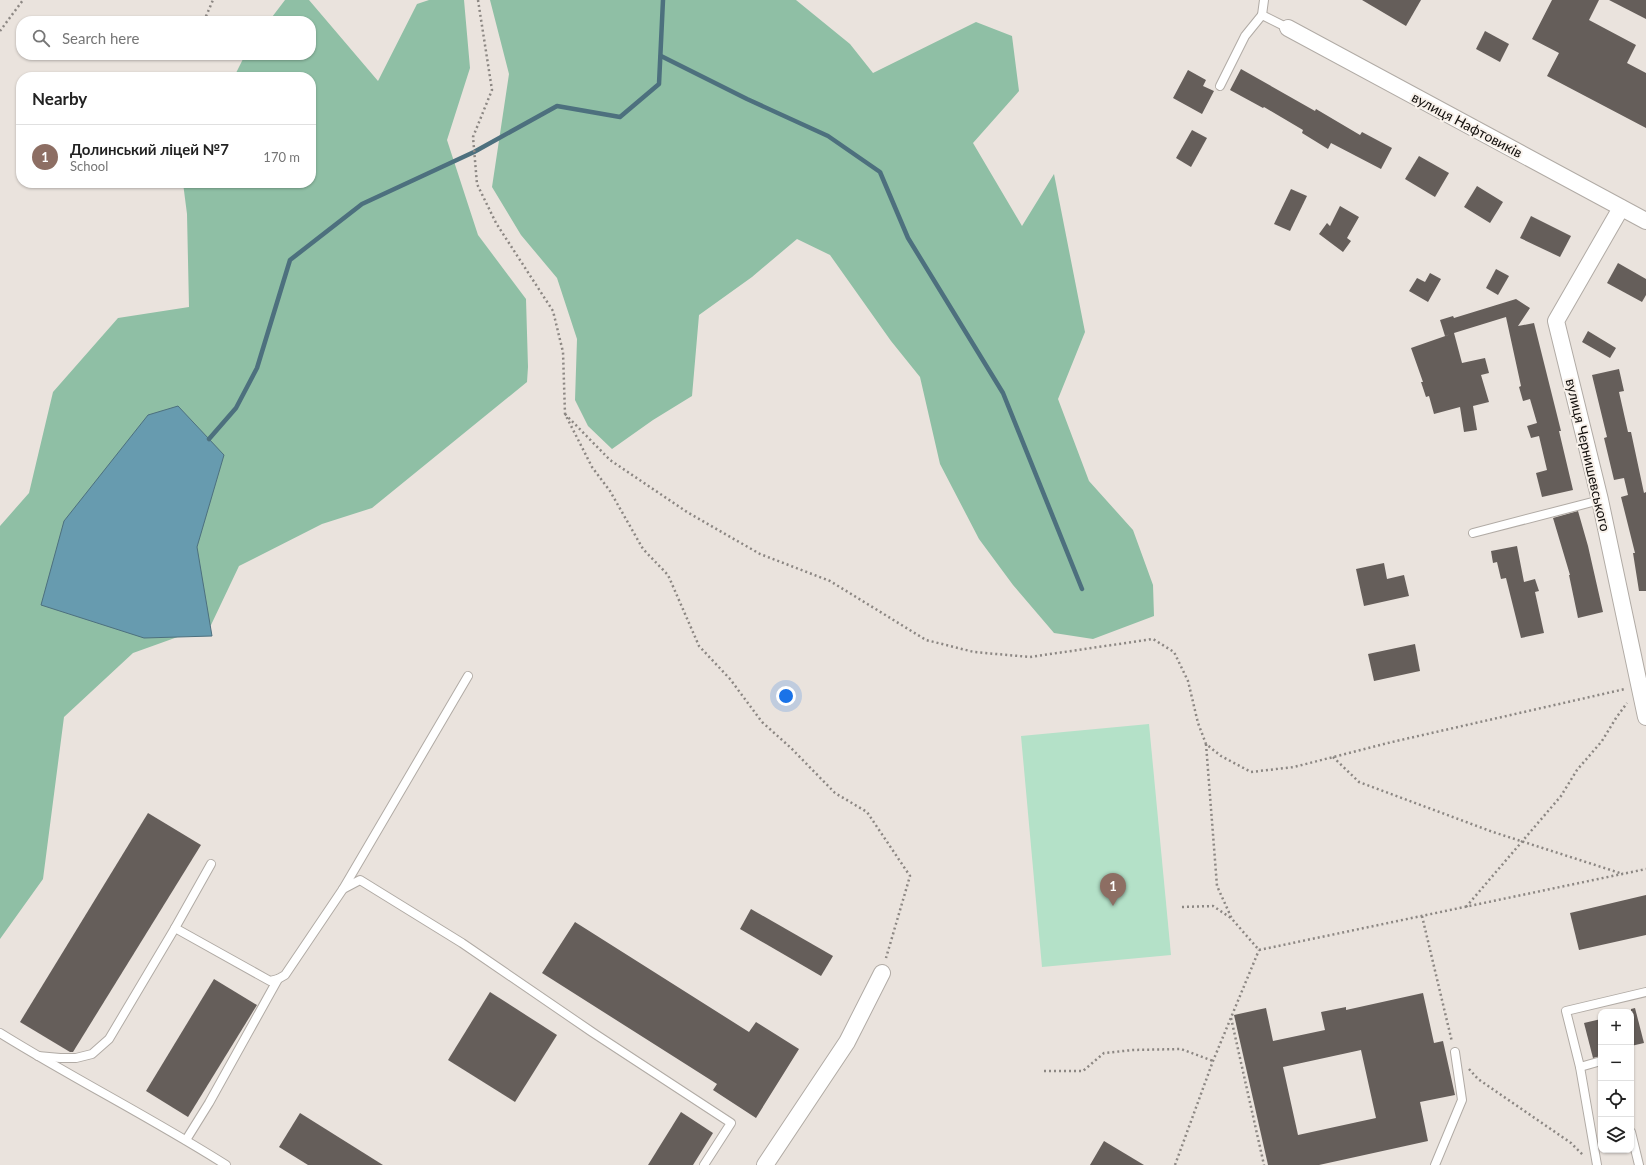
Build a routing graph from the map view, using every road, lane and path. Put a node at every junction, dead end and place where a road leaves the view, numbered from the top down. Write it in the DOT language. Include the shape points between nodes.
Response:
graph roads {
  1 [pos="23,0"];
  2 [pos="213,0"];
  3 [pos="478,0"];
  4 [pos="1264,0"];
  5 [pos="1262,15"];
  6 [pos="206,16"];
  7 [pos="1288,28"];
  8 [pos="0,31"];
  9 [pos="1220,86"];
  10 [pos="1621,208"];
  11 [pos="1646,221"];
  12 [pos="565,414"];
  13 [pos="1600,500"];
  14 [pos="1473,533"];
  15 [pos="468,676"];
  16 [pos="1639,686"];
  17 [pos="1646,717"];
  18 [pos="1206,744"];
  19 [pos="1333,757"];
  20 [pos="1522,841"];
  21 [pos="211,864"];
  22 [pos="1646,869"];
  23 [pos="1623,874"];
  24 [pos="343,889"];
  25 [pos="1182,907"];
  26 [pos="1466,907"];
  27 [pos="1422,916"];
  28 [pos="1232,919"];
  29 [pos="175,928"];
  30 [pos="1259,950"];
  31 [pos="882,973"];
  32 [pos="278,979"];
  33 [pos="1646,992"];
  34 [pos="1231,1018"];
  35 [pos="0,1033"];
  36 [pos="1455,1052"];
  37 [pos="38,1056"];
  38 [pos="1213,1061"];
  39 [pos="1598,1062"];
  40 [pos="1580,1067"];
  41 [pos="1044,1071"];
  42 [pos="186,1140"];
  43 [pos="1634,1144"];
  44 [pos="1587,1160"];
  45 [pos="226,1165"];
  46 [pos="704,1165"];
  47 [pos="765,1165"];
  48 [pos="1175,1165"];
  49 [pos="1264,1165"];
  50 [pos="1435,1165"];
  51 [pos="1597,1165"];
  52 [pos="1639,1165"];
  1 -- 8 [label="path"];
  2 -- 6 [label="path"];
  3 -- 12 [label="path" via="492,90 473,138 477,184 496,223 553,311 563,352"];
  4 -- 5 [label="lane"];
  5 -- 7 [label="lane"];
  5 -- 9 [label="lane" via="1245,36"];
  7 -- 10 [label="street, вулиця Нафтовиків"];
  10 -- 11 [label="street, вулиця Нафтовиків"];
  10 -- 13 [label="street, вулиця Чернишевського" via="1556,321"];
  12 -- 18 [label="path" via="610,460 687,512 760,554 830,581 926,640 974,652 1030,657 1152,640 1174,652 1188,680 1198,723"];
  12 -- 31 [label="path" via="592,467 610,491 643,549 668,575 699,646 730,679 762,722 835,793 868,812 910,876"];
  13 -- 14 [label="lane"];
  13 -- 16 [label="street, вулиця Чернишевського"];
  15 -- 24 [label="lane"];
  16 -- 17 [label="street, вулиця Чернишевського"];
  16 -- 19 [label="path"];
  16 -- 20 [label="path" via="1602,741 1577,770 1562,796"];
  18 -- 19 [label="path" via="1221,756 1251,772 1294,767"];
  18 -- 28 [label="path" via="1217,886"];
  19 -- 20 [label="path" via="1359,782"];
  20 -- 23 [label="path"];
  20 -- 26 [label="path"];
  21 -- 29 [label="lane"];
  22 -- 23 [label="path"];
  23 -- 26 [label="path"];
  24 -- 32 [label="lane" via="285,975"];
  24 -- 46 [label="lane" via="360,880 462,943 731,1123"];
  25 -- 28 [label="path" via="1213,906"];
  26 -- 27 [label="path"];
  27 -- 30 [label="path"];
  27 -- 36 [label="path"];
  28 -- 30 [label="path"];
  29 -- 32 [label="lane" via="270,981"];
  29 -- 37 [label="lane" via="109,1039 92,1054 76,1058"];
  30 -- 34 [label="path"];
  31 -- 47 [label="street" via="847,1042"];
  32 -- 42 [label="lane"];
  33 -- 40 [label="lane" via="1566,1011"];
  34 -- 38 [label="path"];
  34 -- 49 [label="path"];
  35 -- 37 [label="lane"];
  36 -- 44 [label="path" via="1478,1079 1571,1143"];
  36 -- 50 [label="lane" via="1462,1100"];
  37 -- 42 [label="lane"];
  38 -- 41 [label="path" via="1181,1049 1133,1050 1104,1053 1083,1071"];
  38 -- 48 [label="path"];
  39 -- 40 [label="lane"];
  40 -- 51 [label="lane"];
  42 -- 45 [label="lane"];
  43 -- 52 [label="lane"];
}
